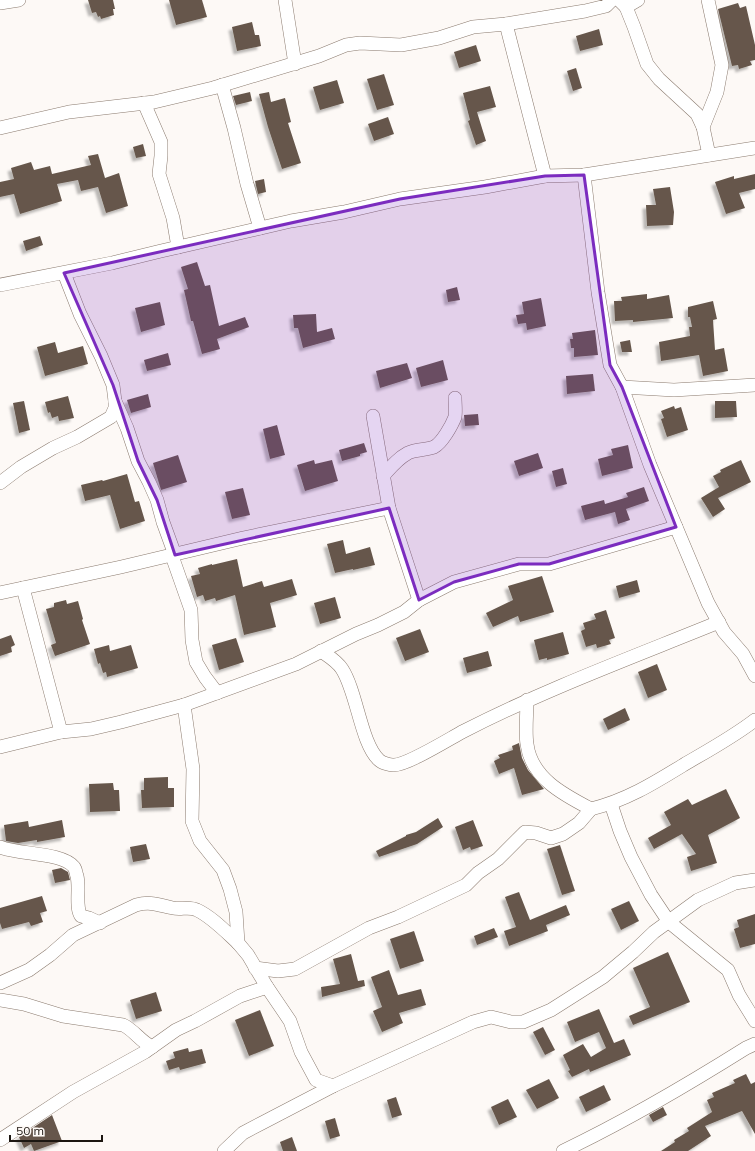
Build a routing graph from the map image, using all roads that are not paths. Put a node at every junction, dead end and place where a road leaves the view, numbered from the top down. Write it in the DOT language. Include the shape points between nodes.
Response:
graph roads {
  1 [pos="19,0"];
  2 [pos="285,0"];
  3 [pos="612,0"];
  4 [pos="638,0"];
  5 [pos="708,0"];
  6 [pos="0,4"];
  7 [pos="622,4"];
  8 [pos="506,24"];
  9 [pos="295,64"];
  10 [pos="222,85"];
  11 [pos="144,103"];
  12 [pos="704,127"];
  13 [pos="0,128"];
  14 [pos="755,148"];
  15 [pos="709,155"];
  16 [pos="584,175"];
  17 [pos="545,176"];
  18 [pos="260,228"];
  19 [pos="178,247"];
  20 [pos="64,273"];
  21 [pos="0,285"];
  22 [pos="755,385"];
  23 [pos="622,387"];
  24 [pos="455,398"];
  25 [pos="116,400"];
  26 [pos="373,416"];
  27 [pos="383,476"];
  28 [pos="0,484"];
  29 [pos="388,508"];
  30 [pos="676,527"];
  31 [pos="174,555"];
  32 [pos="23,588"];
  33 [pos="0,592"];
  34 [pos="419,600"];
  35 [pos="719,622"];
  36 [pos="321,651"];
  37 [pos="755,676"];
  38 [pos="217,693"];
  39 [pos="527,700"];
  40 [pos="184,705"];
  41 [pos="755,720"];
  42 [pos="61,732"];
  43 [pos="0,747"];
  44 [pos="611,804"];
  45 [pos="592,809"];
  46 [pos="0,847"];
  47 [pos="755,880"];
  48 [pos="669,922"];
  49 [pos="100,923"];
  50 [pos="238,943"];
  51 [pos="256,968"];
  52 [pos="0,983"];
  53 [pos="267,988"];
  54 [pos="0,1000"];
  55 [pos="755,1020"];
  56 [pos="755,1044"];
  57 [pos="152,1047"];
  58 [pos="333,1086"];
  59 [pos="0,1140"];
  60 [pos="224,1151"];
  61 [pos="563,1151"];
  1 -- 6 [label="street"];
  2 -- 9 [label="street"];
  3 -- 8 [label="street" via="606,6 585,11"];
  4 -- 7 [label="street"];
  5 -- 12 [label="street" via="722,65 717,92"];
  7 -- 12 [label="street" via="634,27 647,64 659,79 697,114"];
  8 -- 9 [label="street" via="474,27 439,38 401,45 346,45"];
  8 -- 17 [label="street"];
  9 -- 10 [label="street"];
  10 -- 11 [label="street"];
  10 -- 18 [label="street"];
  11 -- 13 [label="street" via="69,112"];
  11 -- 19 [label="street" via="161,142 159,174 173,218"];
  12 -- 15 [label="street"];
  14 -- 15 [label="street"];
  15 -- 16 [label="street"];
  16 -- 17 [label="street"];
  16 -- 23 [label="street" via="610,365"];
  17 -- 18 [label="street" via="400,199"];
  18 -- 19 [label="street"];
  19 -- 20 [label="street"];
  20 -- 21 [label="street"];
  20 -- 25 [label="street" via="80,314 101,356"];
  22 -- 23 [label="street" via="674,390"];
  23 -- 30 [label="street"];
  24 -- 27 [label="street" via="455,416 438,445 408,453 396,460"];
  25 -- 28 [label="street" via="111,417 21,467"];
  25 -- 31 [label="street" via="138,461 157,500"];
  26 -- 27 [label="street"];
  27 -- 29 [label="street"];
  29 -- 31 [label="street"];
  29 -- 34 [label="street"];
  30 -- 34 [label="street" via="549,564 519,564 454,582"];
  30 -- 35 [label="street" via="708,603"];
  31 -- 32 [label="street"];
  31 -- 38 [label="street" via="191,610 196,662"];
  32 -- 33 [label="street"];
  32 -- 42 [label="street"];
  34 -- 36 [label="street" via="404,612"];
  35 -- 37 [label="street" via="743,654"];
  35 -- 39 [label="street"];
  36 -- 38 [label="street" via="296,664"];
  36 -- 39 [label="street" via="342,669 371,749 380,761 393,766 405,763"];
  38 -- 40 [label="street"];
  39 -- 45 [label="street" via="527,743 531,761 541,776 566,796"];
  40 -- 42 [label="street" via="91,729"];
  40 -- 50 [label="street" via="193,769 192,820 200,841 223,870 236,912"];
  41 -- 44 [label="street" via="654,784"];
  42 -- 43 [label="street"];
  44 -- 45 [label="street"];
  44 -- 48 [label="street" via="631,858"];
  45 -- 51 [label="street" via="579,823 563,834 551,838 525,832 498,859 466,885 369,928 295,969 278,971"];
  46 -- 49 [label="street" via="65,860 75,868 78,882 78,911 81,916"];
  47 -- 48 [label="street" via="735,883 698,900"];
  48 -- 55 [label="street" via="728,970 739,995"];
  48 -- 58 [label="street" via="603,977 551,1010 523,1022 492,1017 473,1022"];
  49 -- 50 [label="street" via="147,902 176,909 189,908 197,910 221,926"];
  49 -- 52 [label="street" via="72,935 28,970"];
  50 -- 51 [label="street"];
  51 -- 53 [label="street"];
  53 -- 57 [label="street" via="240,996 176,1030"];
  53 -- 58 [label="street" via="290,1021 301,1052 316,1080"];
  54 -- 57 [label="street" via="24,1004 63,1016 123,1025"];
  56 -- 61 [label="street" via="600,1134"];
  57 -- 59 [label="street" via="73,1092"];
  58 -- 60 [label="street" via="243,1133"];
}
